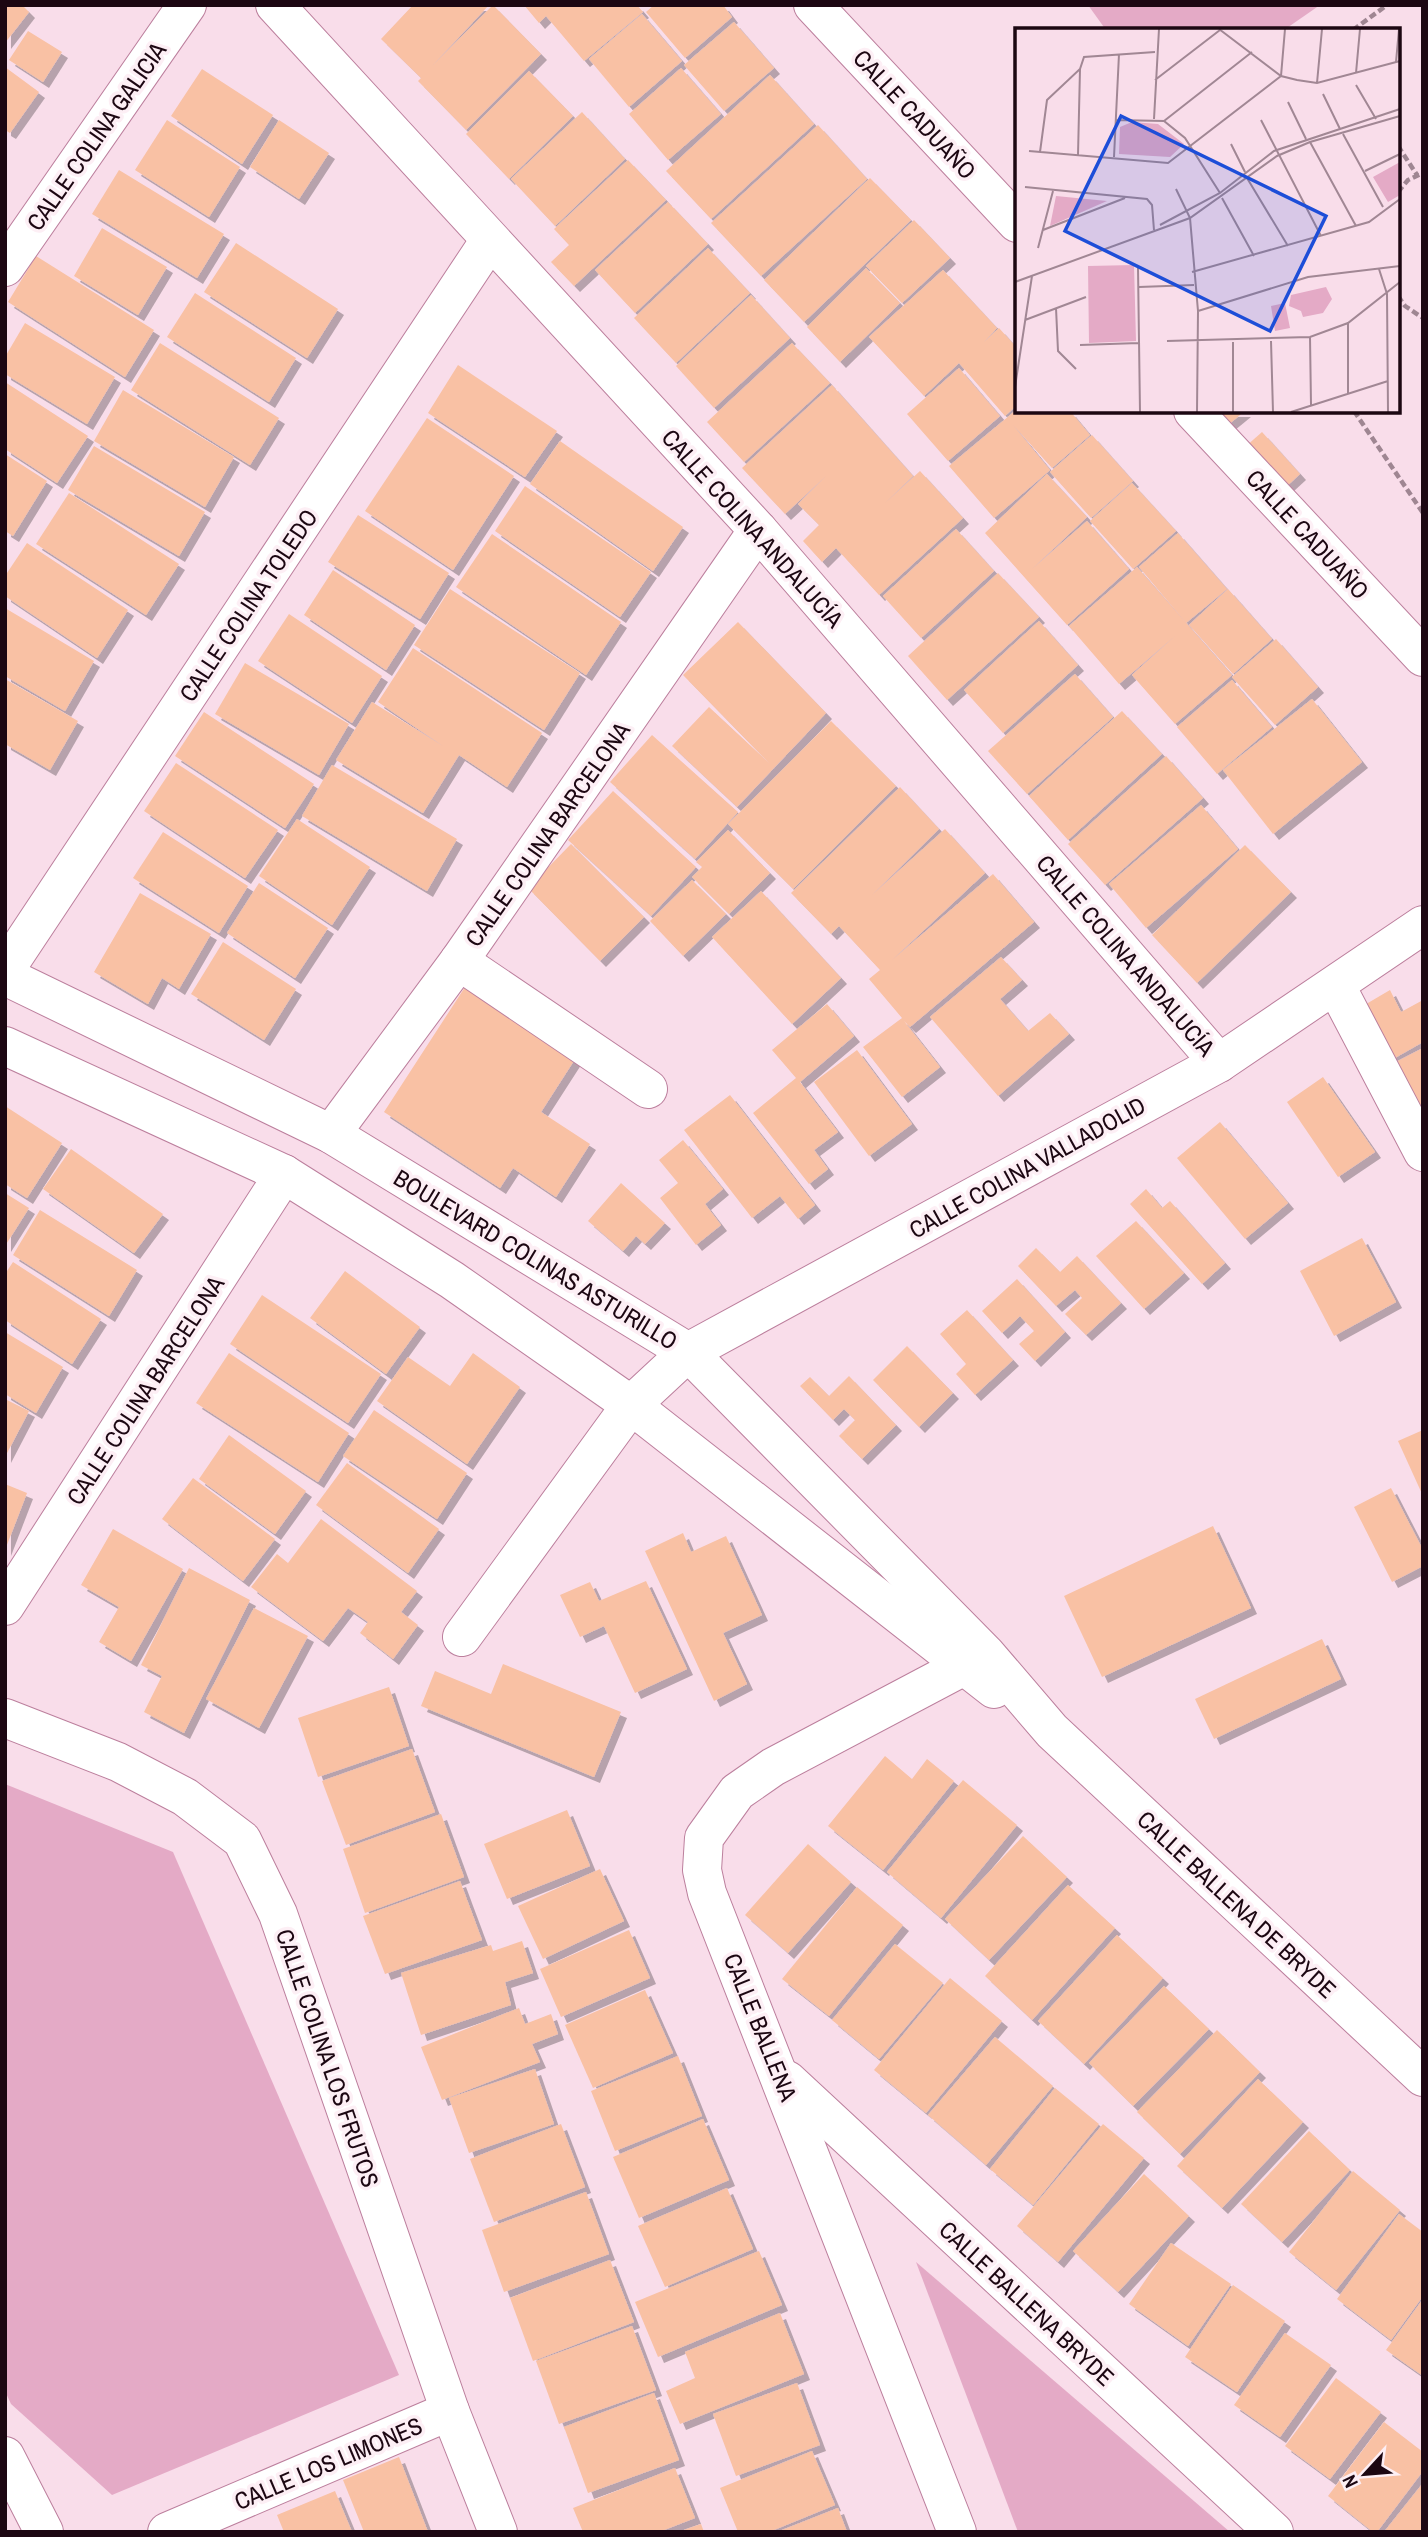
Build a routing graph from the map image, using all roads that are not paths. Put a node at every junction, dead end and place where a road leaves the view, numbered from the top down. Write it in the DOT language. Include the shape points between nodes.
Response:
graph roads {
  1 [pos="187,5"];
  2 [pos="275,5"];
  3 [pos="813,5"];
  4 [pos="1015,221"];
  5 [pos="490,240"];
  6 [pos="5,267"];
  7 [pos="1195,413"];
  8 [pos="758,530"];
  9 [pos="1423,657"];
  10 [pos="1423,925"];
  11 [pos="459,961"];
  12 [pos="5,970"];
  13 [pos="5,976"];
  14 [pos="1336,986"];
  15 [pos="5,1046"];
  16 [pos="1219,1063"];
  17 [pos="648,1089"];
  18 [pos="331,1134"];
  19 [pos="1423,1152"];
  20 [pos="284,1174"];
  21 [pos="688,1352"];
  22 [pos="631,1405"];
  23 [pos="5,1606"];
  24 [pos="462,1637"];
  25 [pos="974,1660"];
  26 [pos="5,1718"];
  27 [pos="780,2073"];
  28 [pos="1423,2077"];
  29 [pos="450,2411"];
  30 [pos="5,2456"];
  31 [pos="44,2532"];
  32 [pos="167,2532"];
  33 [pos="498,2532"];
  34 [pos="957,2532"];
  35 [pos="1273,2532"];
  1 -- 6 [label="street, CALLE COLINA GALICIA"];
  2 -- 5 [label="street, CALLE COLINA ANDALUCÍA"];
  3 -- 4 [label="street, CALLE CADUAÑO"];
  5 -- 8 [label="street, CALLE COLINA ANDALUCÍA"];
  5 -- 12 [label="street, CALLE COLINA TOLEDO"];
  7 -- 9 [label="street, CALLE CADUAÑO"];
  8 -- 11 [label="street, CALLE COLINA BARCELONA"];
  8 -- 16 [label="street, CALLE COLINA ANDALUCÍA"];
  10 -- 14 [label="street, CALLE COLINA VALLADOLID"];
  11 -- 17 [label="street"];
  11 -- 18 [label="street, CALLE COLINA BARCELONA"];
  13 -- 18 [label="street, BOULEVARD COLINAS ASTURILLO"];
  14 -- 16 [label="street, CALLE COLINA VALLADOLID"];
  14 -- 19 [label="street"];
  15 -- 20 [label="street"];
  16 -- 21 [label="street, CALLE COLINA VALLADOLID"];
  18 -- 21 [label="street, BOULEVARD COLINAS ASTURILLO"];
  20 -- 22 [label="street" via="452,1280"];
  20 -- 23 [label="street, CALLE COLINA BARCELONA"];
  21 -- 22 [label="street, CALLE COLINA VALLADOLID"];
  21 -- 25 [label="street, BOULEVARD COLINAS ASTURILLO"];
  22 -- 24 [label="street, CALLE COLINA VALLADOLID"];
  22 -- 25 [label="street"];
  25 -- 27 [label="street, CALLE BALLENA" via="773,1768 737,1792 704,1838 702,1870 707,1893"];
  25 -- 28 [label="street, CALLE BALLENA DE BRYDE"];
  26 -- 29 [label="street, CALLE COLINA LOS FRUTOS" via="118,1762 186,1797 242,1840 278,1914"];
  27 -- 34 [label="street, CALLE BALLENA"];
  27 -- 35 [label="street, CALLE BALLENA BRYDE"];
  29 -- 32 [label="street, CALLE LOS LIMONES"];
  29 -- 33 [label="street, CALLE COLINA LOS FRUTOS"];
  30 -- 31 [label="street"];
}
